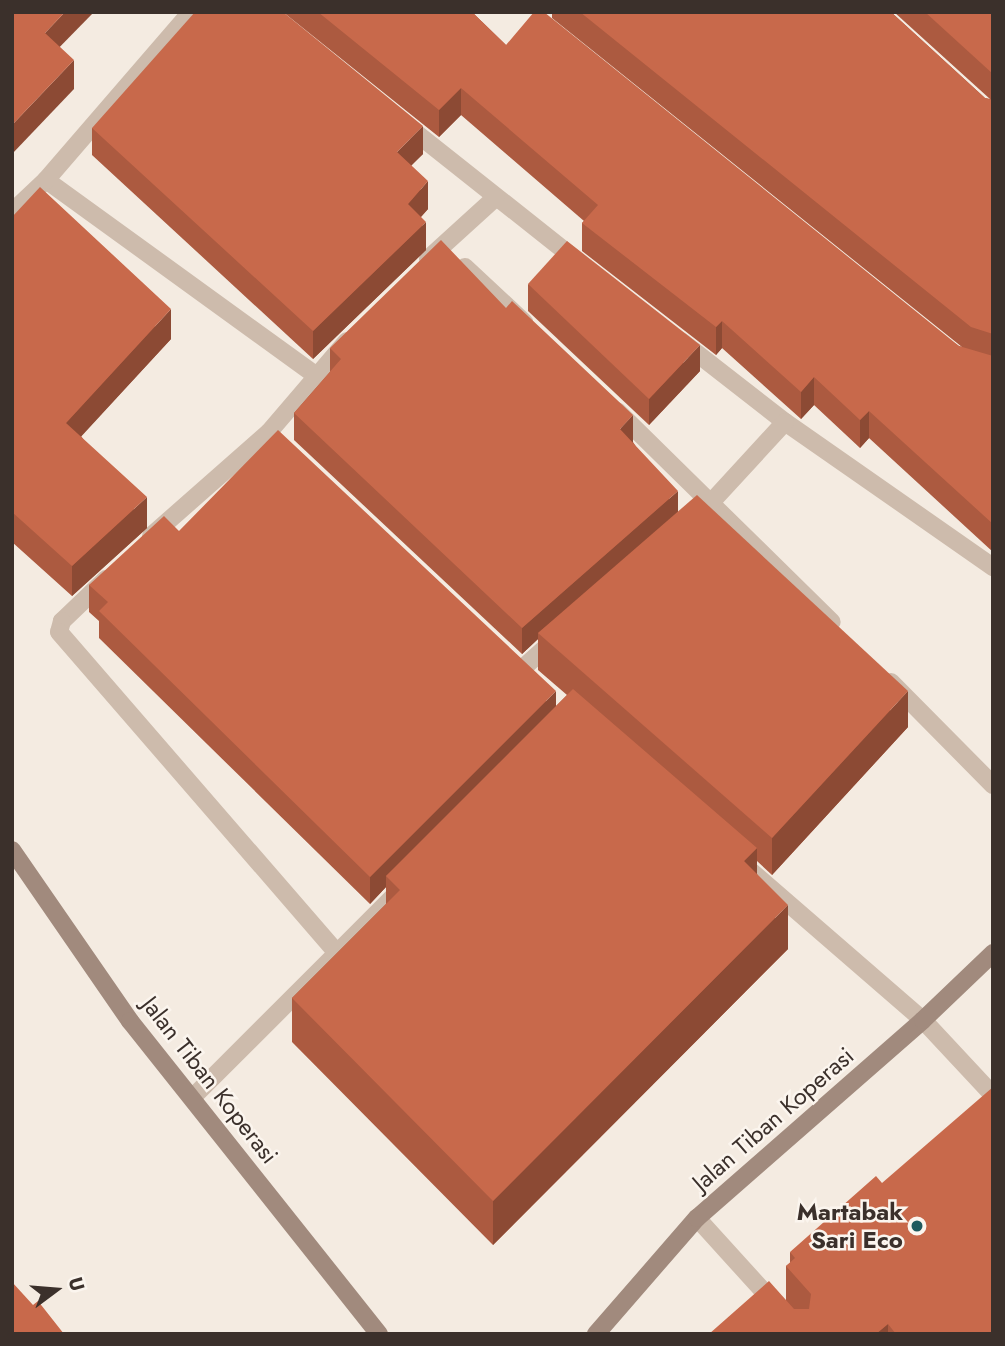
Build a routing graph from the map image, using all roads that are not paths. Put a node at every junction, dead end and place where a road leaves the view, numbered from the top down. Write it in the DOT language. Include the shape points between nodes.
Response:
graph roads {
  1 [pos="191,12"];
  2 [pos="387,109"];
  3 [pos="46,180"];
  4 [pos="495,198"];
  5 [pos="12,212"];
  6 [pos="442,245"];
  7 [pos="592,272"];
  8 [pos="413,275"];
  9 [pos="363,324"];
  10 [pos="667,330"];
  11 [pos="542,340"];
  12 [pos="314,374"];
  13 [pos="603,397"];
  14 [pos="785,422"];
  15 [pos="713,502"];
  16 [pos="693,519"];
  17 [pos="136,550"];
  18 [pos="993,567"];
  19 [pos="117,568"];
  20 [pos="573,624"];
  21 [pos="848,638"];
  22 [pos="523,668"];
  23 [pos="877,668"];
  24 [pos="993,785"];
  25 [pos="12,850"];
  26 [pos="737,859"];
  27 [pos="415,874"];
  28 [pos="337,953"];
  29 [pos="993,953"];
  30 [pos="923,1020"];
  31 [pos="993,1095"];
  32 [pos="193,1097"];
  33 [pos="697,1218"];
  34 [pos="379,1334"];
  35 [pos="596,1334"];
  36 [pos="802,1334"];
  1 -- 3 [label="street"];
  2 -- 4 [label="street"];
  3 -- 5 [label="street"];
  3 -- 12 [label="street"];
  4 -- 6 [label="street"];
  4 -- 7 [label="street"];
  6 -- 8 [label="street"];
  6 -- 11 [label="street"];
  9 -- 12 [label="street"];
  10 -- 14 [label="street"];
  12 -- 17 [label="street" via="274,436"];
  13 -- 15 [label="street"];
  14 -- 15 [label="street"];
  14 -- 18 [label="street"];
  15 -- 16 [label="street"];
  15 -- 21 [label="street"];
  19 -- 28 [label="street" via="62,621 60,632"];
  20 -- 22 [label="street"];
  23 -- 24 [label="street"];
  25 -- 32 [label="street, Jalan Tiban Koperasi" via="130,1021"];
  26 -- 30 [label="street"];
  27 -- 28 [label="street"];
  28 -- 32 [label="street"];
  29 -- 30 [label="street, Jalan Tiban Koperasi"];
  30 -- 31 [label="street"];
  30 -- 33 [label="street, Jalan Tiban Koperasi"];
  32 -- 34 [label="street, Jalan Tiban Koperasi"];
  33 -- 35 [label="street, Jalan Tiban Koperasi"];
  33 -- 36 [label="street"];
}
